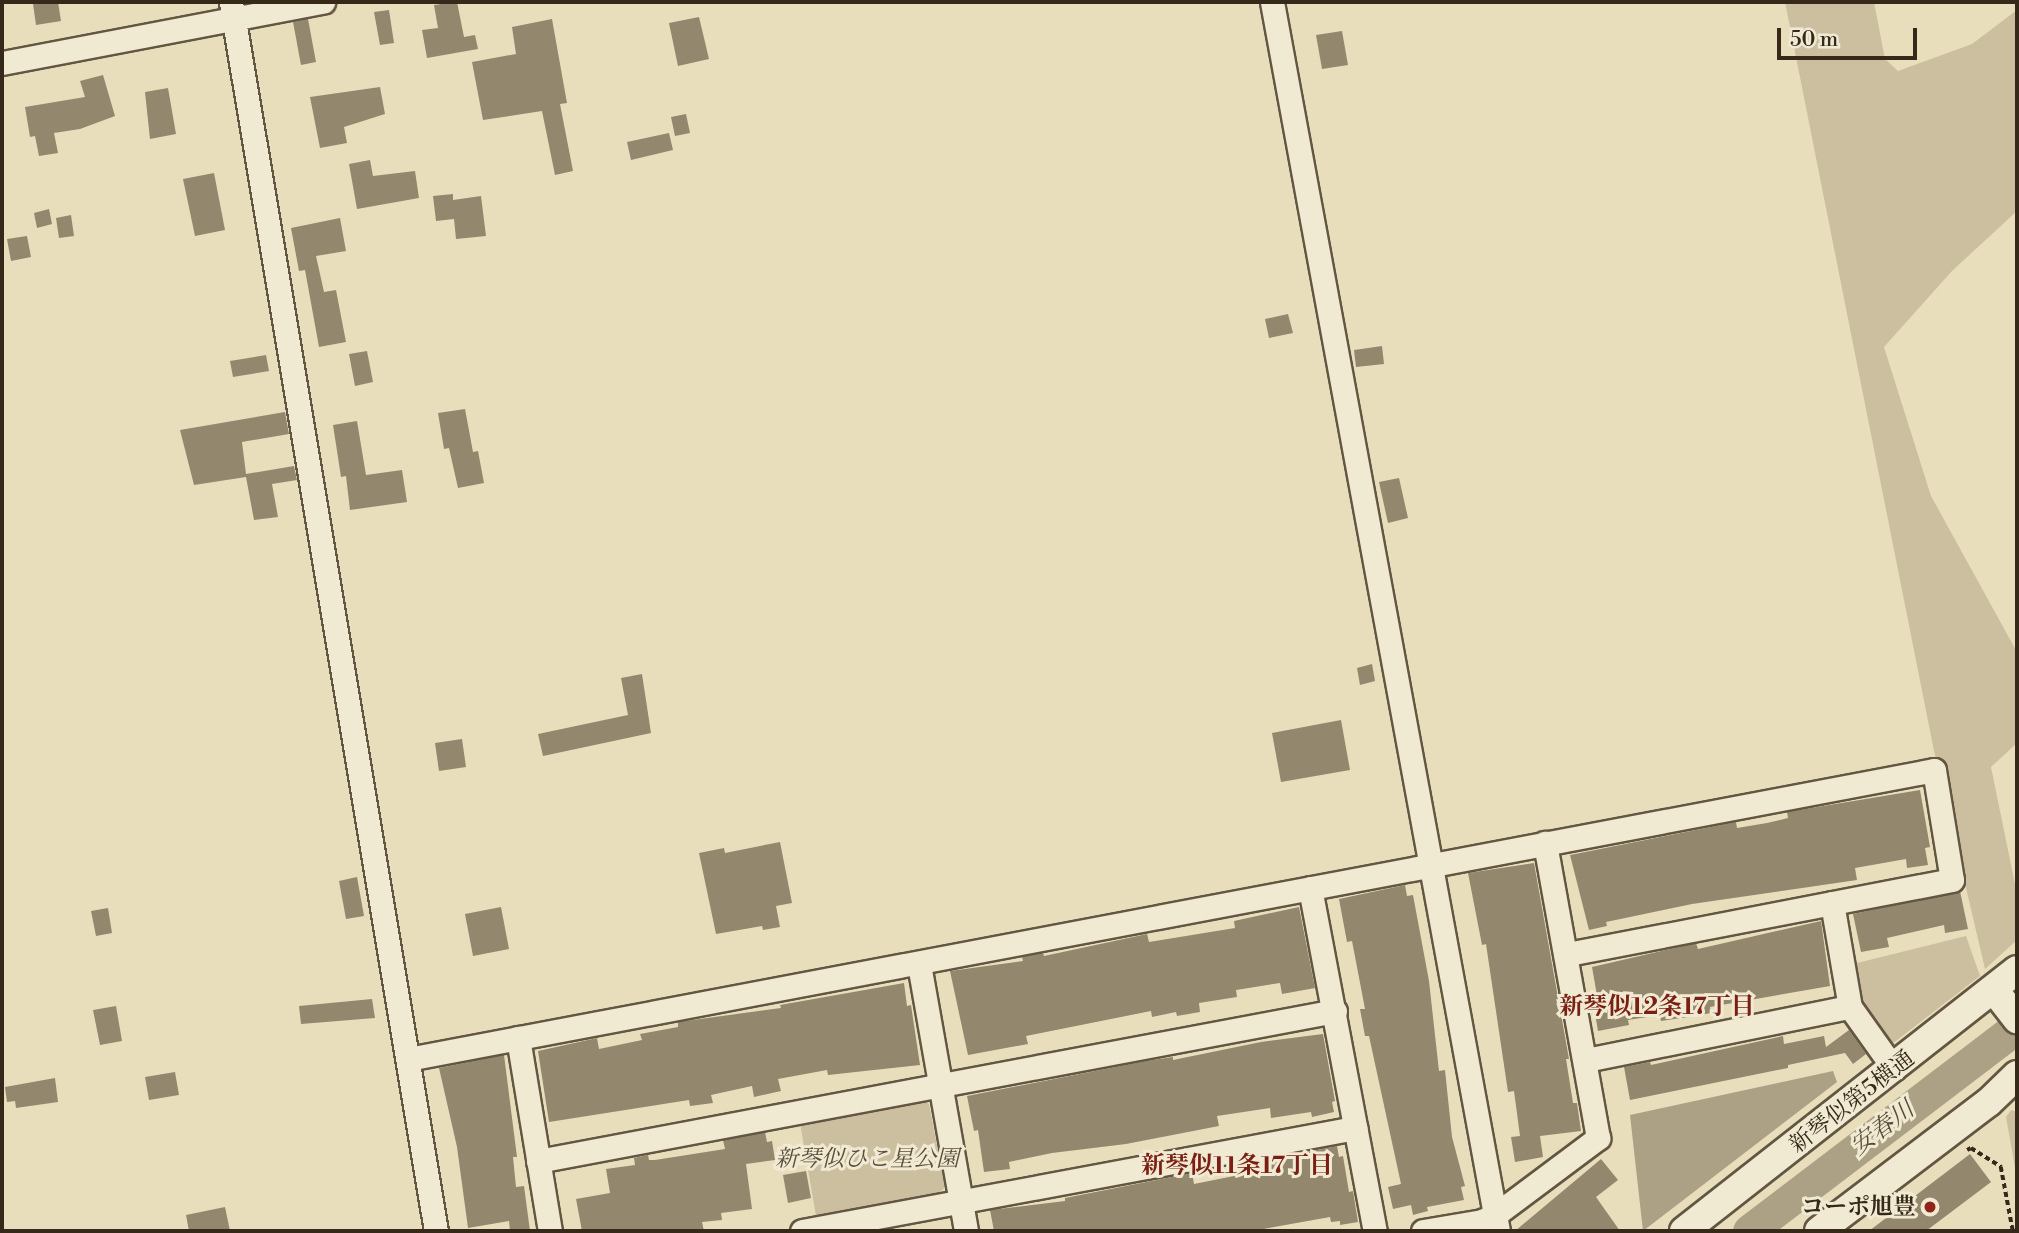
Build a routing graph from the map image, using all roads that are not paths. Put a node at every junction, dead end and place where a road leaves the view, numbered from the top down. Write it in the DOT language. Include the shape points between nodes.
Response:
graph roads {
  1 [pos="323,2"];
  2 [pos="1272,2"];
  3 [pos="233,10"];
  4 [pos="2,63"];
  5 [pos="1545,842"];
  6 [pos="1430,863"];
  7 [pos="1310,888"];
  8 [pos="1832,903"];
  9 [pos="1567,954"];
  10 [pos="919,964"];
  11 [pos="2017,970"];
  12 [pos="2006,1005"];
  13 [pos="1850,1007"];
  14 [pos="1335,1011"];
  15 [pos="517,1038"];
  16 [pos="408,1059"];
  17 [pos="1586,1060"];
  18 [pos="1894,1069"];
  19 [pos="2017,1075"];
  20 [pos="941,1084"];
  21 [pos="1355,1128"];
  22 [pos="538,1161"];
  23 [pos="961,1201"];
  24 [pos="1497,1223"];
  25 [pos="436,1231"];
  26 [pos="550,1231"];
  27 [pos="802,1231"];
  28 [pos="966,1231"];
  29 [pos="1375,1231"];
  30 [pos="1423,1231"];
  31 [pos="1684,1231"];
  32 [pos="1819,1231"];
  1 -- 3 [label="street"];
  2 -- 6 [label="street"];
  3 -- 4 [label="street"];
  3 -- 16 [label="street"];
  5 -- 6 [label="street"];
  5 -- 8 [label="street" via="1934,770 1952,880"];
  5 -- 9 [label="street"];
  6 -- 7 [label="street"];
  6 -- 24 [label="street"];
  7 -- 10 [label="street"];
  7 -- 14 [label="street"];
  8 -- 9 [label="street"];
  8 -- 13 [label="street"];
  9 -- 17 [label="street"];
  10 -- 15 [label="street"];
  10 -- 20 [label="street"];
  11 -- 12 [label="street, 新琴似第5横通"];
  12 -- 18 [label="street, 新琴似第5横通"];
  13 -- 17 [label="street"];
  13 -- 18 [label="street"];
  14 -- 20 [label="street"];
  14 -- 21 [label="street"];
  15 -- 16 [label="street"];
  15 -- 22 [label="street"];
  16 -- 25 [label="street"];
  17 -- 24 [label="street" via="1598,1138"];
  18 -- 31 [label="street, 新琴似第5横通"];
  19 -- 32 [label="street" via="1989,1102"];
  20 -- 22 [label="street"];
  20 -- 23 [label="street"];
  21 -- 23 [label="street"];
  21 -- 29 [label="street"];
  22 -- 26 [label="street"];
  23 -- 27 [label="street"];
  23 -- 28 [label="street"];
  24 -- 30 [label="street" via="1482,1221"];
}
